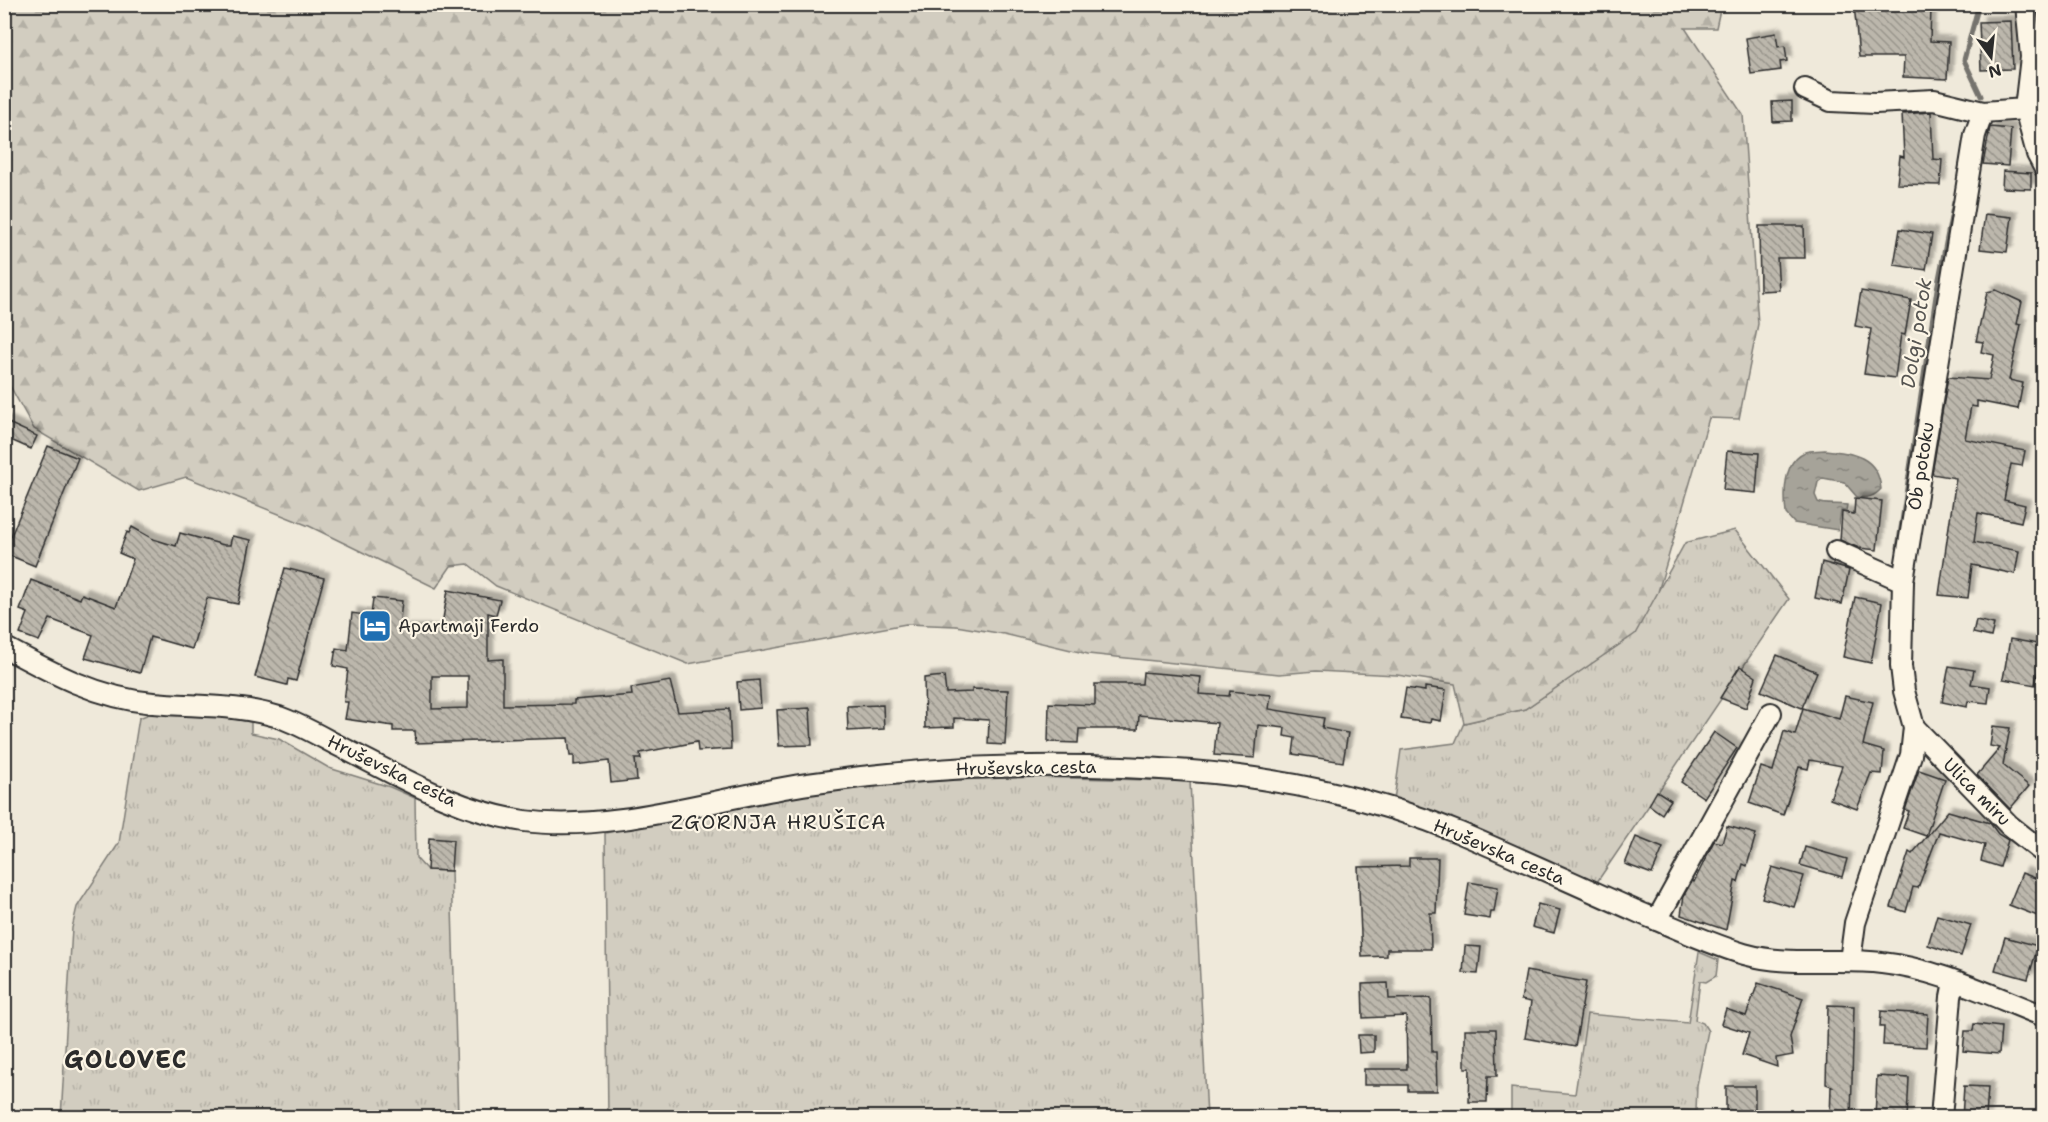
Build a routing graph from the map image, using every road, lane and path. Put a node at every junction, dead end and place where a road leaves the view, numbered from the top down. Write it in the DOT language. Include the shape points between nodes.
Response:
graph roads {
  1 [pos="2026,4"];
  2 [pos="1805,90"];
  3 [pos="2025,110"];
  4 [pos="1983,112"];
  5 [pos="2043,167"];
  6 [pos="1836,551"];
  7 [pos="1903,581"];
  8 [pos="4,647"];
  9 [pos="1771,713"];
  10 [pos="1914,727"];
  11 [pos="2043,853"];
  12 [pos="1657,920"];
  13 [pos="1850,961"];
  14 [pos="1954,981"];
  15 [pos="2043,1016"];
  16 [pos="1941,1118"];
  1 -- 3 [label="street" via="2031,57"];
  2 -- 4 [label="street" via="1831,101 1934,100"];
  3 -- 4 [label="street"];
  3 -- 5 [label="street"];
  4 -- 7 [label="street, Ob potoku" via="1975,135"];
  6 -- 7 [label="street"];
  7 -- 10 [label="street, Ob potoku" via="1901,666"];
  8 -- 12 [label="street, Hruševska cesta" via="65,679 109,695 156,704 221,705 282,718 426,790 484,812 524,820 598,822 810,783 946,769 1092,766 1189,771 1338,795 1409,814"];
  9 -- 12 [label="street"];
  10 -- 11 [label="street, Ulica miru" via="2010,826"];
  10 -- 13 [label="street, Ob potoku" via="1911,755 1855,923"];
  12 -- 13 [label="street, Hruševska cesta" via="1757,957 1802,963"];
  13 -- 14 [label="street, Hruševska cesta" via="1902,966"];
  14 -- 15 [label="street, Hruševska cesta"];
  14 -- 16 [label="street"];
}
